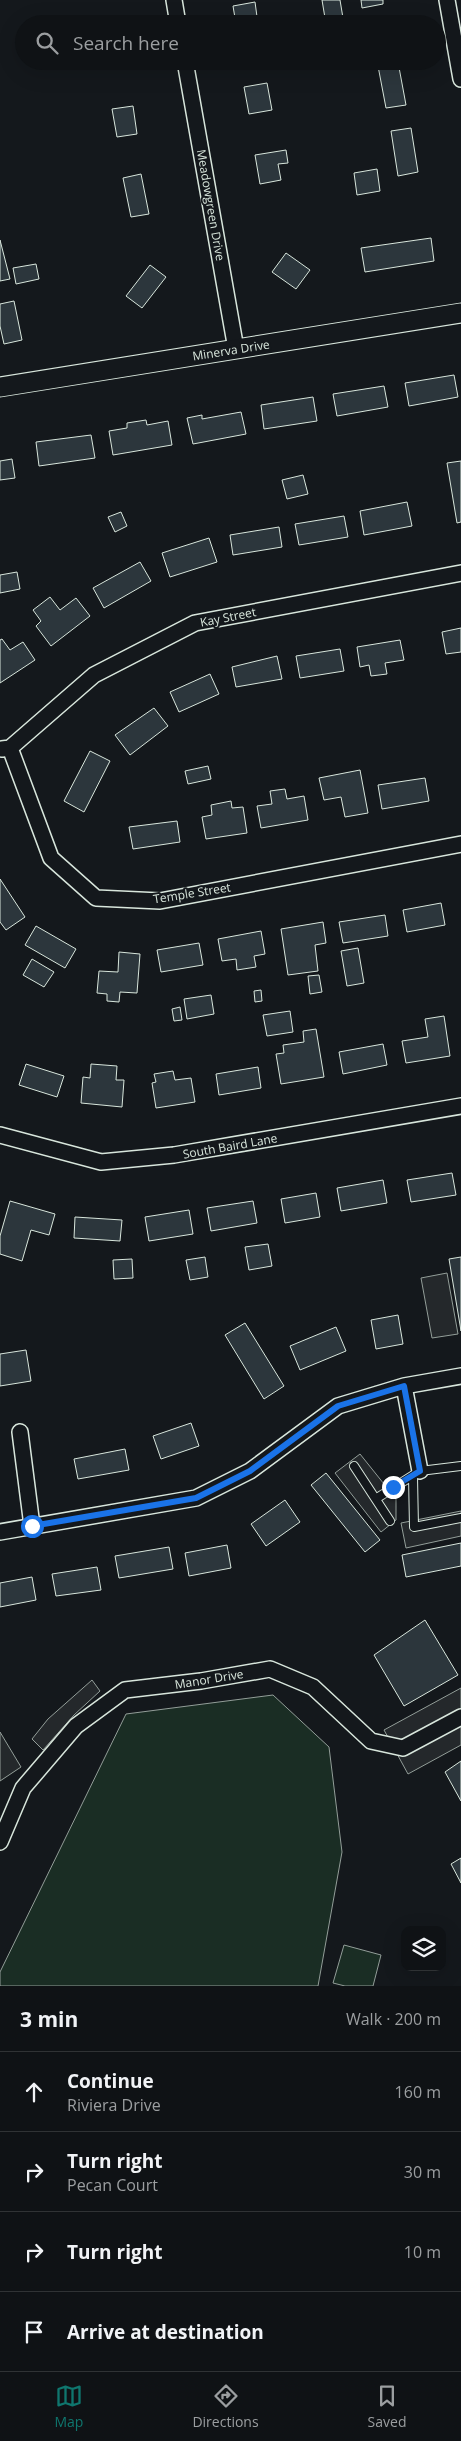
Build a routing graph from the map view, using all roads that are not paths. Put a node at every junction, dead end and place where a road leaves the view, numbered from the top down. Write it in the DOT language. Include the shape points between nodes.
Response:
graph roads {
  1 [pos="174,0"];
  2 [pos="447,0"];
  3 [pos="176,15"];
  4 [pos="187,70"];
  5 [pos="461,79"];
  6 [pos="461,313"];
  7 [pos="236,350"];
  8 [pos="0,387"];
  9 [pos="461,573"];
  10 [pos="5,748"];
  11 [pos="461,844"];
  12 [pos="461,1106"];
  13 [pos="0,1135"];
  14 [pos="461,1376"];
  15 [pos="404,1386"];
  16 [pos="20,1432"];
  17 [pos="354,1466"];
  18 [pos="461,1466"];
  19 [pos="416,1474"];
  20 [pos="377,1498"];
  21 [pos="461,1518"];
  22 [pos="390,1521"];
  23 [pos="32,1526"];
  24 [pos="0,1532"];
  25 [pos="461,1717"];
  26 [pos="0,1842"];
  1 -- 3 [label="street"];
  2 -- 5 [label="street"];
  4 -- 7 [label="street, Meadowgreen Drive"];
  6 -- 7 [label="street, Minerva Drive"];
  7 -- 8 [label="street, Minerva Drive"];
  9 -- 10 [label="street, Kay Street" via="194,623 94,675"];
  10 -- 11 [label="street, Temple Street" via="51,858 96,898 160,900"];
  12 -- 13 [label="street, South Baird Lane" via="174,1155 101,1162"];
  14 -- 15 [label="street"];
  15 -- 19 [label="street"];
  15 -- 23 [label="street" via="338,1406 250,1471 196,1498"];
  16 -- 23 [label="street"];
  17 -- 20 [label="lane"];
  18 -- 19 [label="lane"];
  19 -- 20 [label="lane"];
  19 -- 21 [label="lane" via="414,1527"];
  20 -- 22 [label="lane"];
  23 -- 24 [label="street"];
  25 -- 26 [label="street, Manor Drive" via="403,1748 371,1741 313,1687 270,1669 125,1690 76,1726 23,1788"];
}
